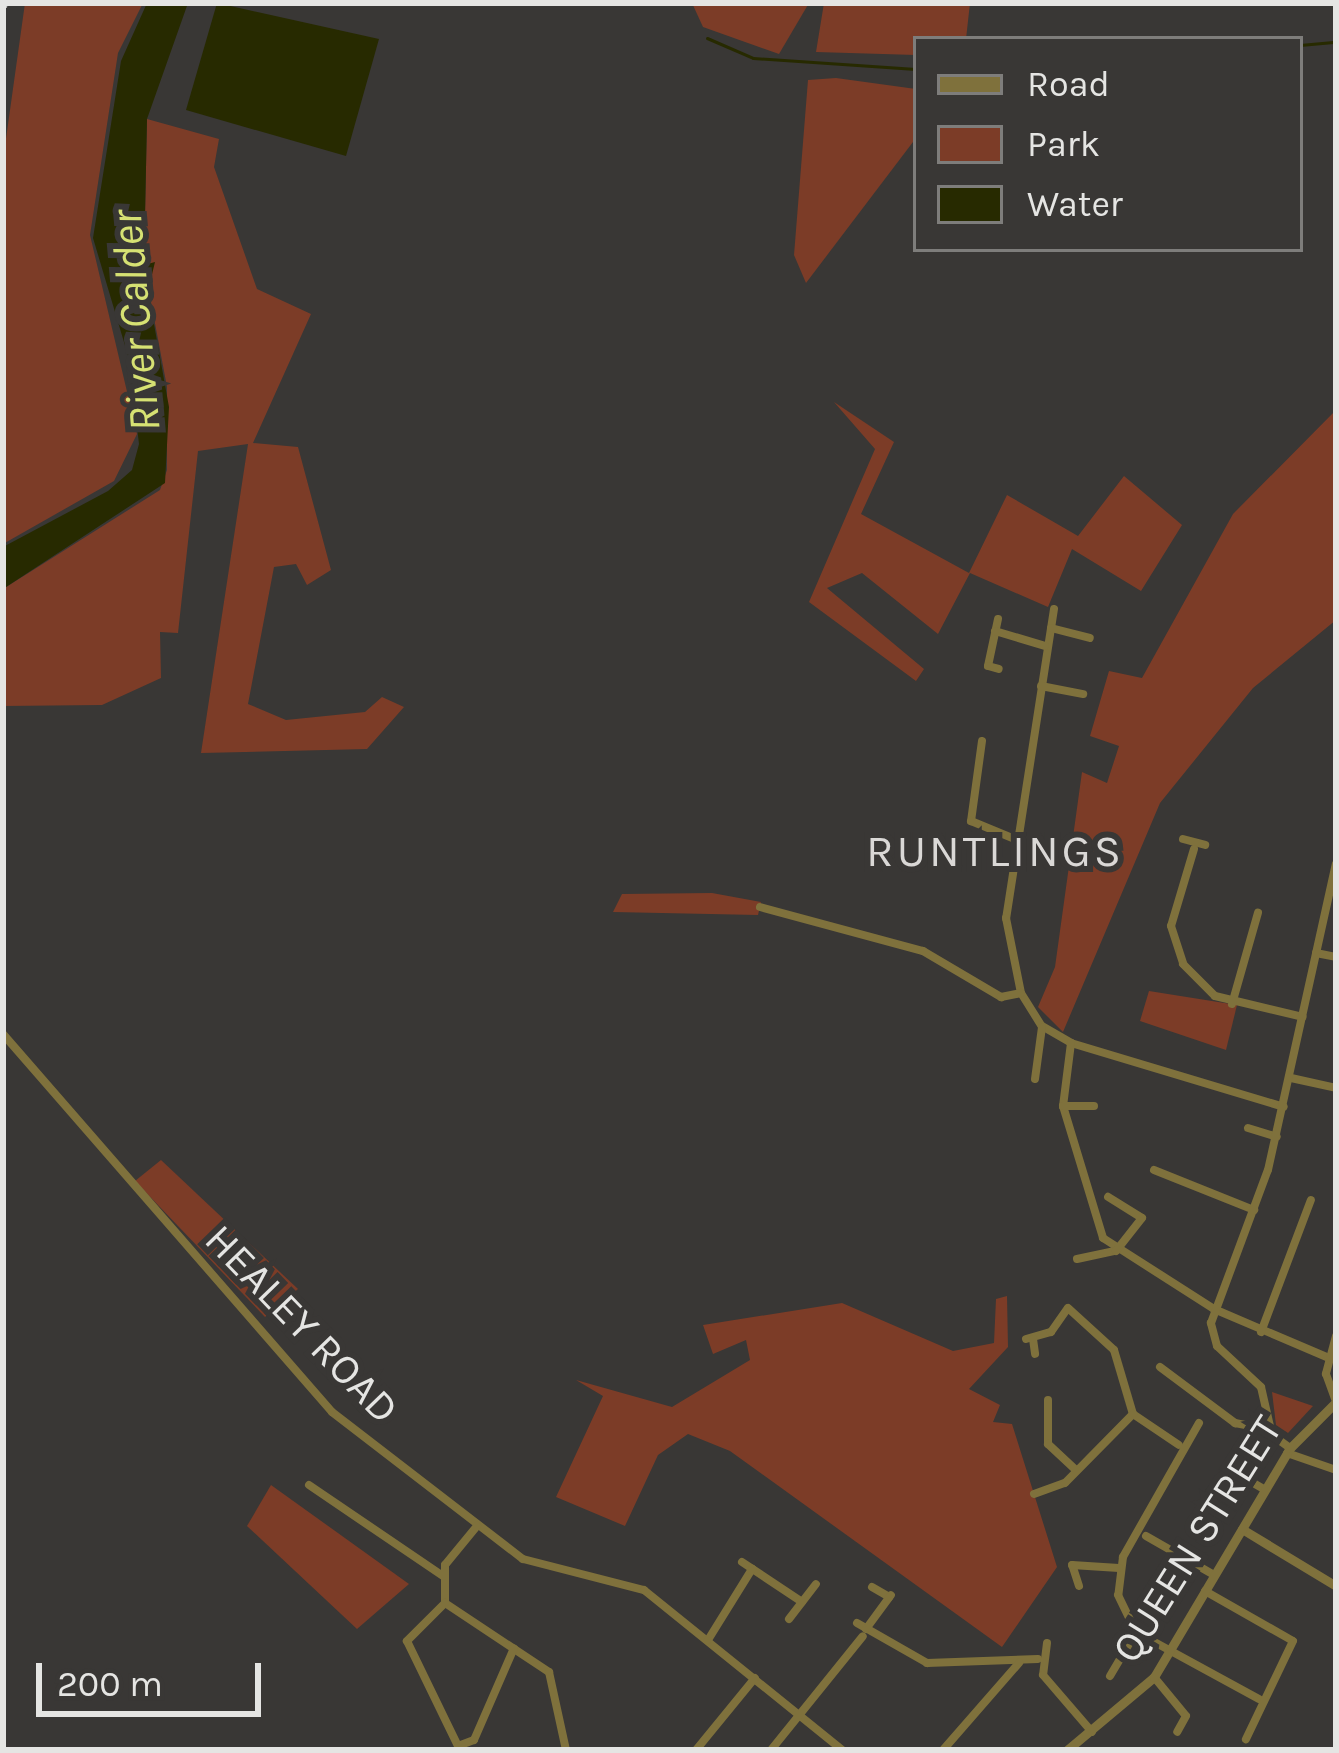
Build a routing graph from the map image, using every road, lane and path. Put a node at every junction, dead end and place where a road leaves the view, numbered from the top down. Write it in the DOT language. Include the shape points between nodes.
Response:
graph roads {
  1 [pos="1054,609"];
  2 [pos="998,619"];
  3 [pos="1050,628"];
  4 [pos="994,631"];
  5 [pos="1090,638"];
  6 [pos="1045,646"];
  7 [pos="990,670"];
  8 [pos="1041,686"];
  9 [pos="1083,694"];
  10 [pos="982,741"];
  11 [pos="1183,839"];
  12 [pos="1017,841"];
  13 [pos="1205,845"];
  14 [pos="1194,849"];
  15 [pos="1336,863"];
  16 [pos="1176,900"];
  17 [pos="1188,903"];
  18 [pos="760,907"];
  19 [pos="1260,911"];
  20 [pos="1316,953"];
  21 [pos="1336,957"];
  22 [pos="1022,993"];
  23 [pos="1232,1004"];
  24 [pos="1303,1017"];
  25 [pos="1042,1026"];
  26 [pos="3,1034"];
  27 [pos="1071,1042"];
  28 [pos="1290,1078"];
  29 [pos="1036,1079"];
  30 [pos="1336,1088"];
  31 [pos="1063,1106"];
  32 [pos="1094,1106"];
  33 [pos="1284,1106"];
  34 [pos="1248,1128"];
  35 [pos="1277,1137"];
  36 [pos="1154,1170"];
  37 [pos="1108,1197"];
  38 [pos="1311,1200"];
  39 [pos="1254,1210"];
  40 [pos="1116,1251"];
  41 [pos="1077,1259"];
  42 [pos="1214,1309"];
  43 [pos="1261,1332"];
  44 [pos="1336,1336"];
  45 [pos="1036,1354"];
  46 [pos="1329,1358"];
  47 [pos="1160,1367"];
  48 [pos="1048,1400"];
  49 [pos="1336,1402"];
  50 [pos="1133,1414"];
  51 [pos="1199,1423"];
  52 [pos="1270,1430"];
  53 [pos="1179,1445"];
  54 [pos="1289,1450"];
  55 [pos="1246,1456"];
  56 [pos="1075,1469"];
  57 [pos="1336,1469"];
  58 [pos="309,1485"];
  59 [pos="1265,1490"];
  60 [pos="1034,1494"];
  61 [pos="477,1526"];
  62 [pos="1242,1529"];
  63 [pos="1146,1536"];
  64 [pos="742,1562"];
  65 [pos="1119,1568"];
  66 [pos="752,1569"];
  67 [pos="1214,1575"];
  68 [pos="443,1576"];
  69 [pos="816,1584"];
  70 [pos="1079,1586"];
  71 [pos="1336,1586"];
  72 [pos="872,1587"];
  73 [pos="1205,1591"];
  74 [pos="802,1602"];
  75 [pos="445,1603"];
  76 [pos="789,1619"];
  77 [pos="862,1629"];
  78 [pos="1136,1632"];
  79 [pos="708,1640"];
  80 [pos="1046,1643"];
  81 [pos="514,1648"];
  82 [pos="1172,1651"];
  83 [pos="1038,1659"];
  84 [pos="1019,1663"];
  85 [pos="1111,1676"];
  86 [pos="1154,1677"];
  87 [pos="754,1678"];
  88 [pos="1259,1699"];
  89 [pos="801,1713"];
  90 [pos="1092,1732"];
  91 [pos="1177,1732"];
  92 [pos="1246,1739"];
  93 [pos="566,1750"];
  94 [pos="695,1750"];
  95 [pos="771,1750"];
  96 [pos="842,1750"];
  97 [pos="943,1750"];
  98 [pos="1067,1750"];
  1 -- 3 [label="street"];
  2 -- 4 [label="street"];
  3 -- 5 [label="street"];
  3 -- 6 [label="street"];
  4 -- 6 [label="street"];
  4 -- 7 [label="street"];
  6 -- 8 [label="street"];
  8 -- 9 [label="street"];
  8 -- 12 [label="street"];
  10 -- 12 [label="street" via="971,821"];
  11 -- 14 [label="street"];
  12 -- 22 [label="street" via="1006,944"];
  13 -- 14 [label="street"];
  14 -- 16 [label="street"];
  15 -- 20 [label="street"];
  16 -- 17 [label="street"];
  16 -- 23 [label="street" via="1177,954"];
  18 -- 22 [label="street" via="923,951 1001,997"];
  19 -- 23 [label="street"];
  20 -- 21 [label="street"];
  20 -- 24 [label="street"];
  22 -- 25 [label="street"];
  23 -- 24 [label="street"];
  24 -- 28 [label="street"];
  25 -- 27 [label="street"];
  25 -- 29 [label="street"];
  26 -- 61 [label="street, HEALEY ROAD" via="332,1412"];
  27 -- 31 [label="street"];
  27 -- 33 [label="street"];
  28 -- 30 [label="street"];
  28 -- 33 [label="street"];
  31 -- 32 [label="street"];
  31 -- 40 [label="street" via="1087,1204"];
  33 -- 35 [label="street"];
  34 -- 35 [label="street"];
  35 -- 39 [label="street"];
  36 -- 39 [label="street"];
  37 -- 40 [label="street" via="1142,1218"];
  38 -- 43 [label="street"];
  39 -- 42 [label="street"];
  40 -- 41 [label="street"];
  40 -- 42 [label="street"];
  42 -- 43 [label="street"];
  42 -- 52 [label="street" via="1212,1337 1261,1387"];
  43 -- 46 [label="street"];
  44 -- 46 [label="street"];
  45 -- 50 [label="street" via="1030,1339 1068,1308 1114,1350"];
  46 -- 49 [label="street"];
  47 -- 52 [label="street" via="1235,1423"];
  48 -- 56 [label="street" via="1048,1444"];
  49 -- 54 [label="street, QUEEN STREET"];
  50 -- 53 [label="street"];
  50 -- 56 [label="street"];
  51 -- 53 [label="street"];
  52 -- 54 [label="street"];
  53 -- 65 [label="street"];
  54 -- 57 [label="street"];
  54 -- 59 [label="street, QUEEN STREET"];
  55 -- 59 [label="street" via="1236,1473"];
  56 -- 60 [label="street"];
  58 -- 68 [label="street"];
  59 -- 62 [label="street, QUEEN STREET"];
  61 -- 68 [label="street"];
  61 -- 79 [label="street, HEALEY ROAD" via="537,1565 632,1584"];
  62 -- 67 [label="street, QUEEN STREET"];
  62 -- 71 [label="street"];
  63 -- 67 [label="street"];
  64 -- 66 [label="street"];
  65 -- 70 [label="street" via="1072,1565"];
  65 -- 78 [label="street"];
  66 -- 74 [label="street"];
  66 -- 79 [label="street"];
  67 -- 73 [label="street, QUEEN STREET"];
  68 -- 75 [label="street"];
  69 -- 74 [label="street"];
  72 -- 77 [label="street" via="890,1596"];
  73 -- 82 [label="street, QUEEN STREET"];
  73 -- 88 [label="street" via="1293,1640"];
  74 -- 76 [label="street"];
  75 -- 81 [label="street"];
  75 -- 81 [label="street" via="407,1641 458,1746 474,1740"];
  77 -- 84 [label="street" via="927,1663"];
  77 -- 89 [label="street"];
  78 -- 82 [label="street"];
  78 -- 85 [label="street"];
  79 -- 87 [label="street, HEALEY ROAD"];
  80 -- 83 [label="street"];
  81 -- 93 [label="street" via="557,1683"];
  82 -- 86 [label="street, QUEEN STREET"];
  82 -- 88 [label="street"];
  83 -- 84 [label="street"];
  83 -- 90 [label="street"];
  84 -- 97 [label="street"];
  86 -- 90 [label="street, QUEEN STREET"];
  86 -- 91 [label="street" via="1186,1716"];
  87 -- 89 [label="street, HEALEY ROAD"];
  87 -- 94 [label="street"];
  88 -- 92 [label="street"];
  89 -- 95 [label="street"];
  89 -- 96 [label="street, HEALEY ROAD"];
  90 -- 98 [label="street, QUEEN STREET"];
}
